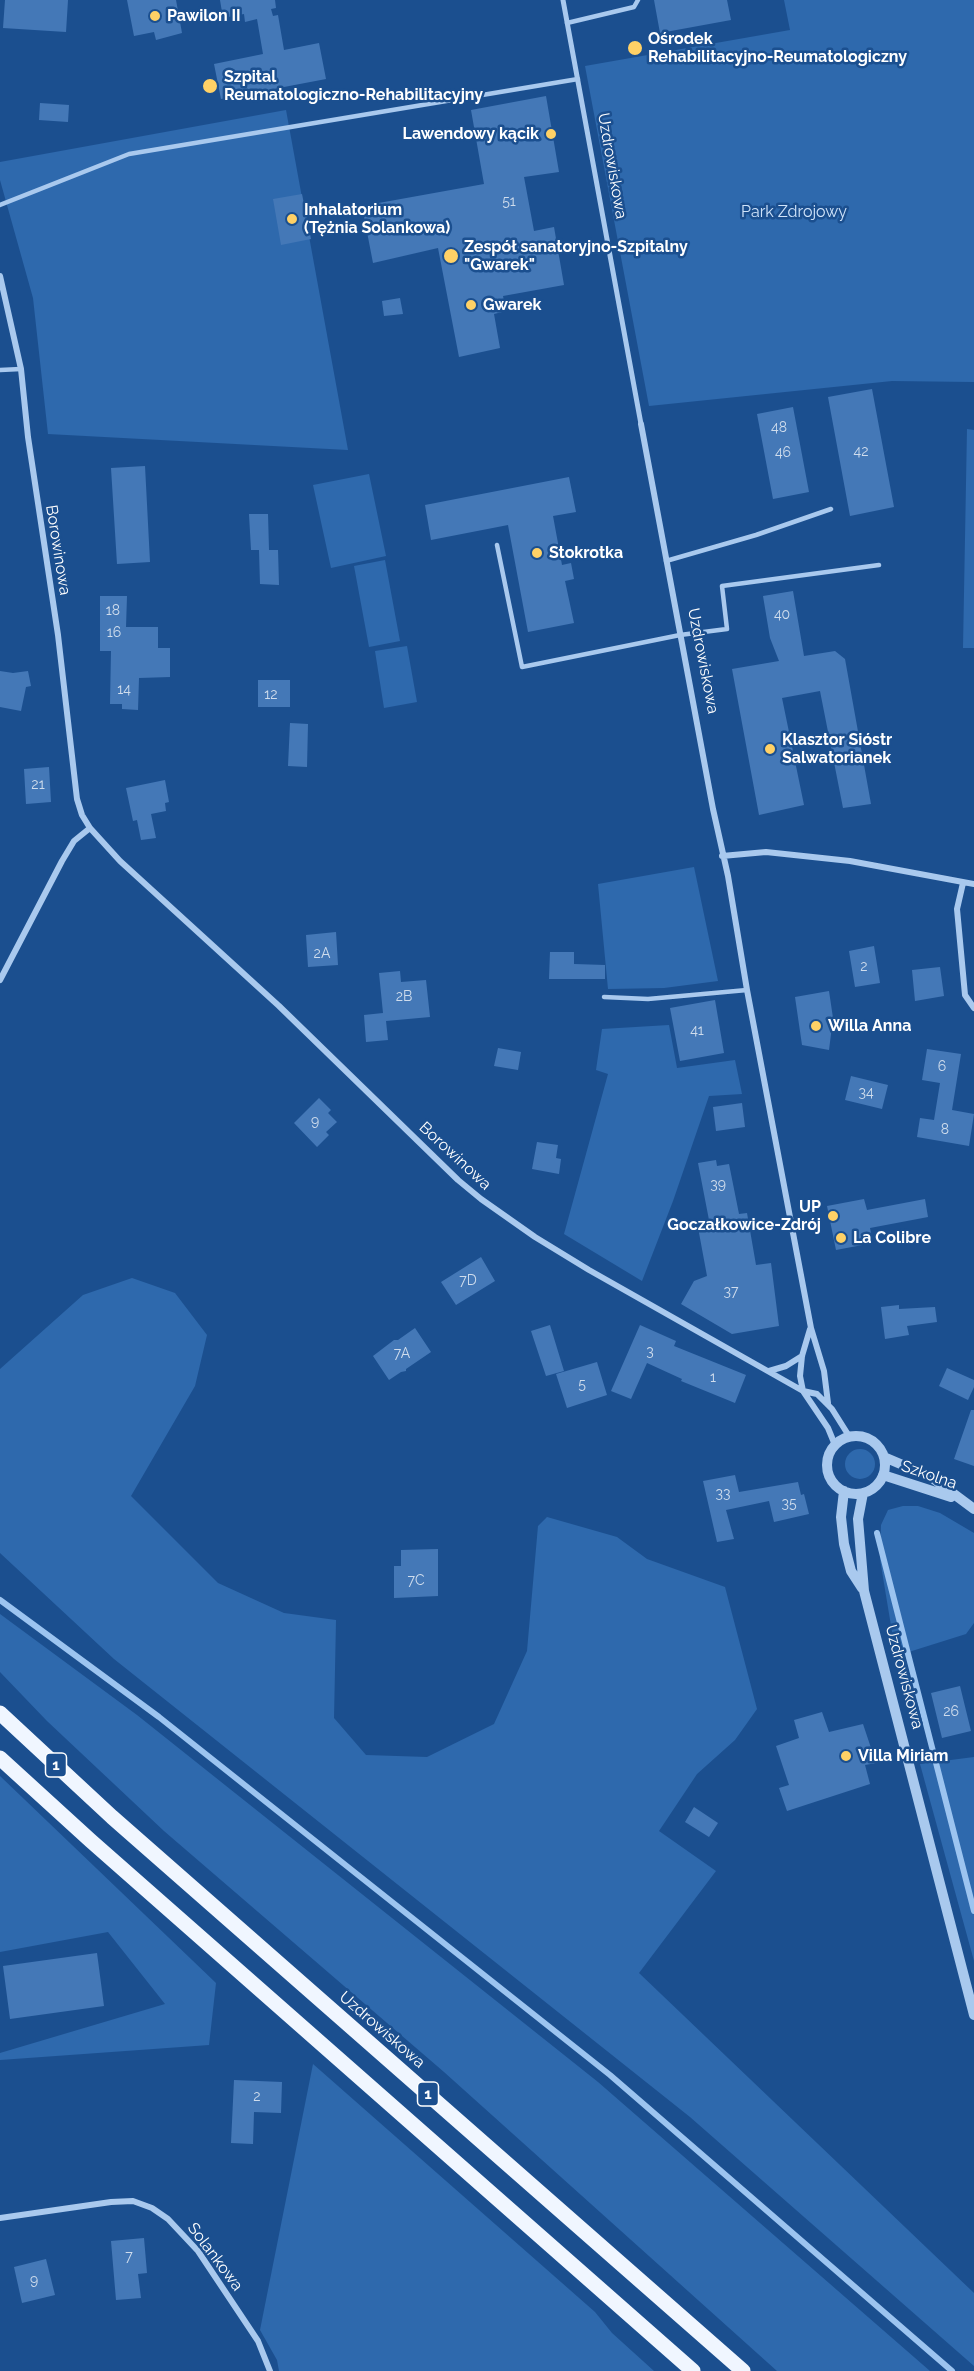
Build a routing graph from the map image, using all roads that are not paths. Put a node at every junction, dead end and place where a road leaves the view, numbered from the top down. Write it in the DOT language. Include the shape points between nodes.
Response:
graph roads {
  1 [pos="563,0"];
  2 [pos="638,0"];
  3 [pos="567,23"];
  4 [pos="578,79"];
  5 [pos="0,205"];
  6 [pos="0,276"];
  7 [pos="21,369"];
  8 [pos="0,370"];
  9 [pos="640,424"];
  10 [pos="831,509"];
  11 [pos="497,545"];
  12 [pos="666,561"];
  13 [pos="879,565"];
  14 [pos="680,635"];
  15 [pos="90,828"];
  16 [pos="722,856"];
  17 [pos="963,883"];
  18 [pos="974,884"];
  19 [pos="0,980"];
  20 [pos="747,990"];
  21 [pos="604,997"];
  22 [pos="974,1008"];
  23 [pos="811,1328"];
  24 [pos="802,1356"];
  25 [pos="769,1371"];
  26 [pos="803,1391"];
  27 [pos="828,1403"];
  28 [pos="849,1436"];
  29 [pos="835,1445"];
  30 [pos="884,1457"];
  31 [pos="883,1475"];
  32 [pos="844,1491"];
  33 [pos="862,1493"];
  34 [pos="970,1506"];
  35 [pos="864,1591"];
  36 [pos="0,1713"];
  37 [pos="0,1758"];
  38 [pos="974,2015"];
  39 [pos="0,2218"];
  40 [pos="270,2371"];
  41 [pos="693,2371"];
  42 [pos="743,2371"];
  1 -- 3 [label="street, Uzdrowiskowa"];
  2 -- 3 [label="lane" via="634,7"];
  3 -- 4 [label="street, Uzdrowiskowa"];
  4 -- 5 [label="lane" via="129,154"];
  4 -- 9 [label="street, Uzdrowiskowa"];
  6 -- 7 [label="street, Borowinowa"];
  7 -- 8 [label="lane"];
  7 -- 15 [label="street, Borowinowa" via="77,799"];
  9 -- 12 [label="street, Uzdrowiskowa"];
  10 -- 12 [label="lane"];
  11 -- 14 [label="lane" via="522,667"];
  12 -- 14 [label="street, Uzdrowiskowa"];
  13 -- 14 [label="lane" via="722,586 727,629"];
  14 -- 16 [label="street, Uzdrowiskowa"];
  15 -- 19 [label="street" via="74,842 62,861"];
  15 -- 25 [label="street, Borowinowa" via="120,861 481,1199 571,1259"];
  16 -- 17 [label="street" via="766,852 850,861"];
  16 -- 20 [label="street, Uzdrowiskowa"];
  17 -- 18 [label="street"];
  17 -- 22 [label="street" via="957,909 964,995"];
  20 -- 21 [label="lane" via="648,999"];
  20 -- 23 [label="street, Uzdrowiskowa"];
  23 -- 24 [label="street, Uzdrowiskowa"];
  23 -- 27 [label="street, Uzdrowiskowa" via="824,1371"];
  24 -- 25 [label="street"];
  24 -- 26 [label="street, Uzdrowiskowa"];
  25 -- 26 [label="street, Borowinowa"];
  26 -- 27 [label="street, Borowinowa" via="817,1394"];
  26 -- 29 [label="street"];
  27 -- 28 [label="street"];
  28 -- 29 [label="street"];
  28 -- 30 [label="street" via="867,1437"];
  29 -- 32 [label="street" via="827,1470 836,1486"];
  30 -- 31 [label="street"];
  30 -- 34 [label="street, Szkolna" via="931,1477"];
  31 -- 33 [label="street"];
  31 -- 34 [label="street, Szkolna"];
  32 -- 33 [label="street"];
  32 -- 35 [label="street, Uzdrowiskowa" via="844,1544 850,1571"];
  33 -- 35 [label="street, Uzdrowiskowa" via="858,1519"];
  35 -- 38 [label="street, Uzdrowiskowa"];
  36 -- 42 [label="main road, Uzdrowiskowa / 1" via="112,1817"];
  37 -- 41 [label="main road, 1"];
  39 -- 40 [label="street, Solankowa" via="133,2201 152,2208 198,2251 258,2341"];
}
